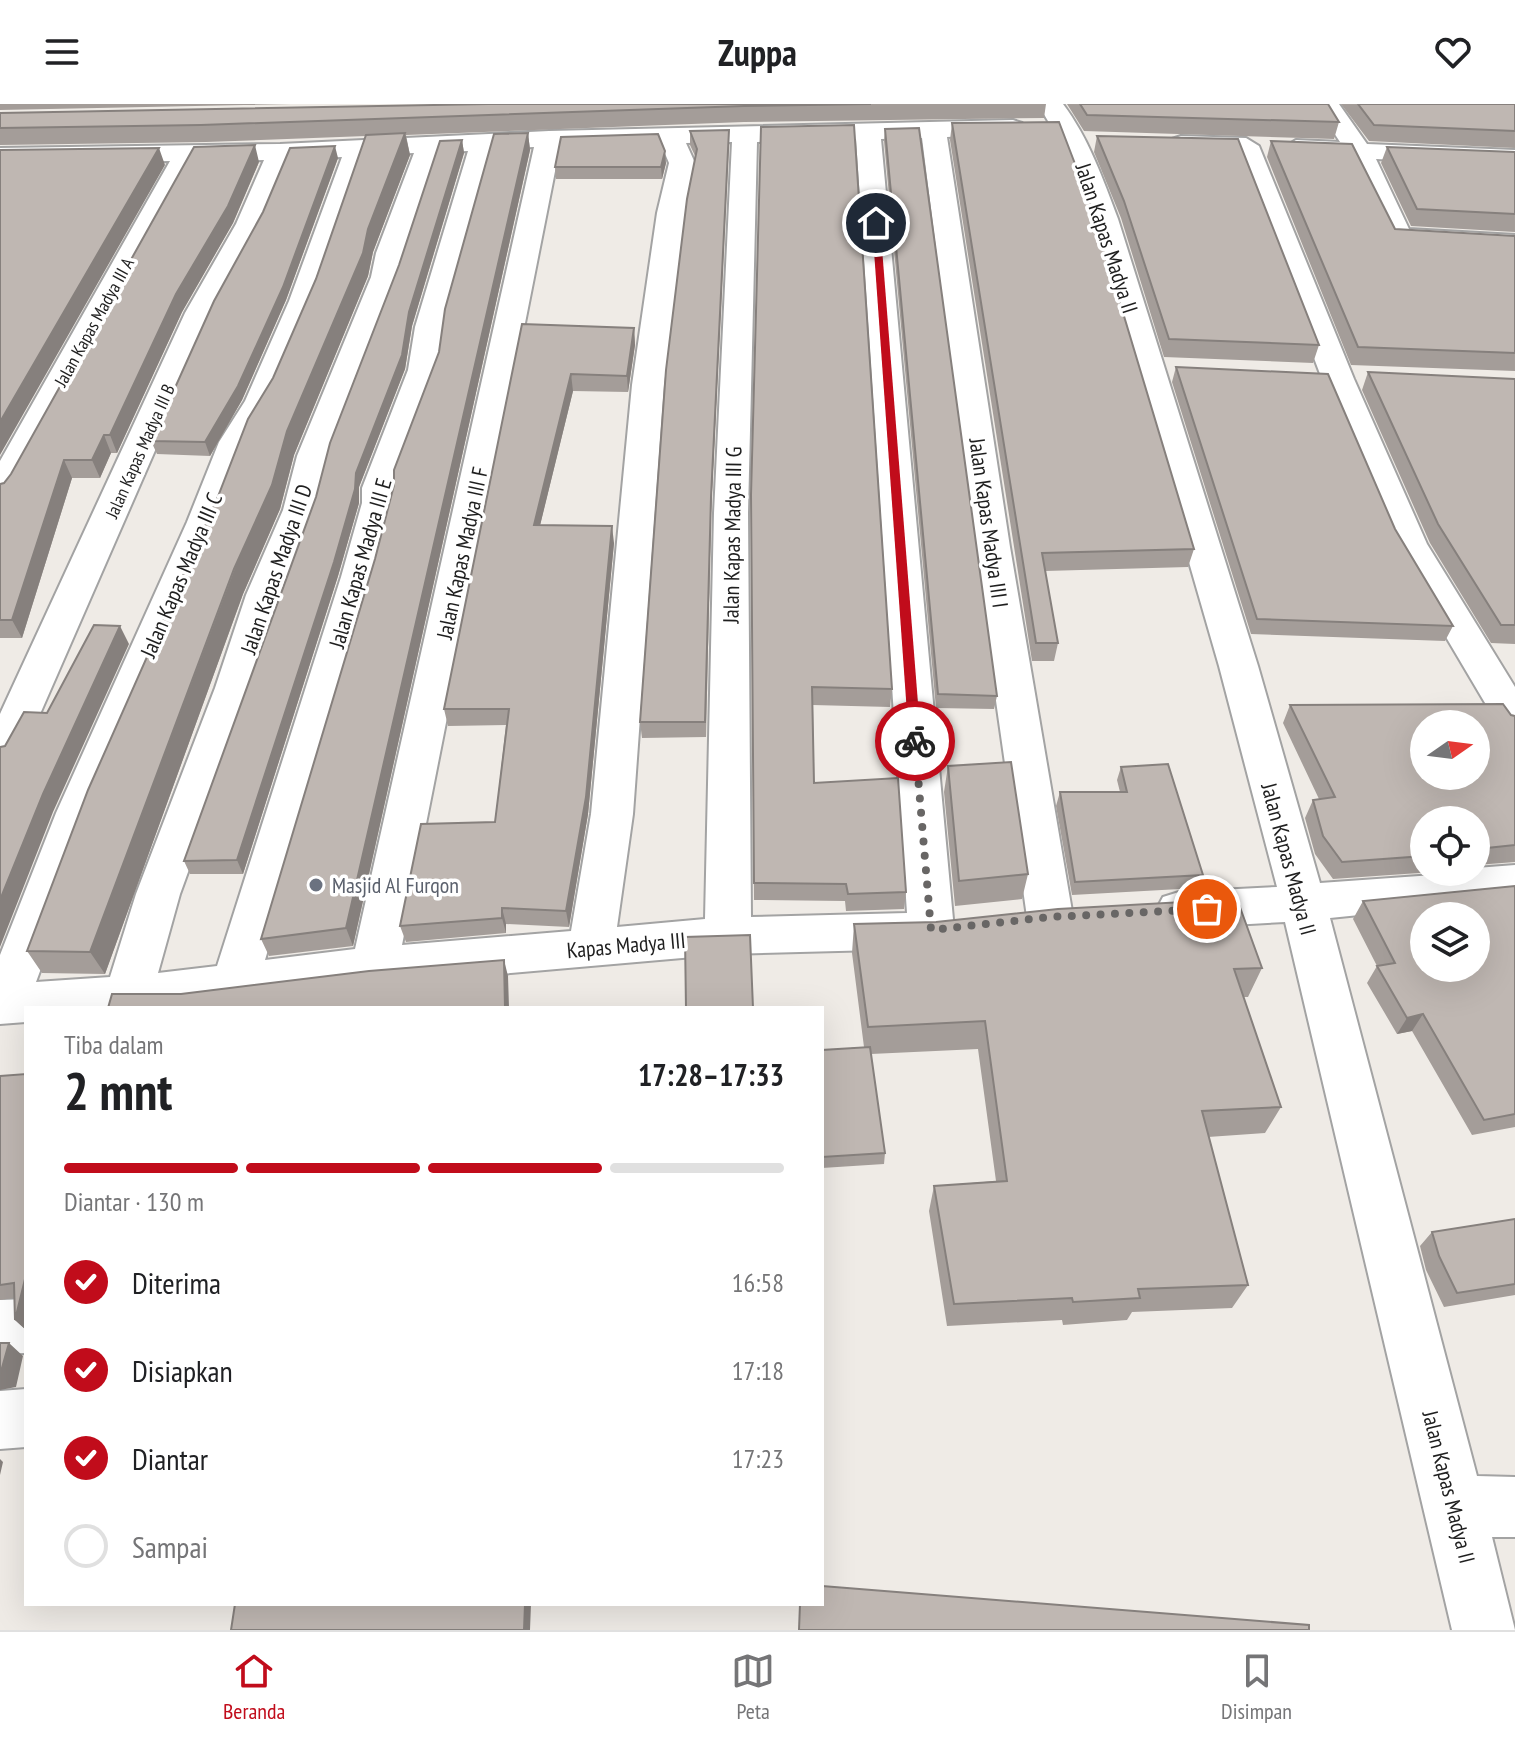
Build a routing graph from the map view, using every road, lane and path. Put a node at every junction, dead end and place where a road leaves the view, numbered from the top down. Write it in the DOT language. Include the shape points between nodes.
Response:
graph roads {
  1 [pos="1327,104"];
  2 [pos="1075,128"];
  3 [pos="933,129"];
  4 [pos="868,130"];
  5 [pos="745,134"];
  6 [pos="671,137"];
  7 [pos="549,139"];
  8 [pos="483,143"];
  9 [pos="1152,143"];
  10 [pos="430,144"];
  11 [pos="1246,146"];
  12 [pos="358,148"];
  13 [pos="1359,151"];
  14 [pos="280,152"];
  15 [pos="188,153"];
  16 [pos="1515,158"];
  17 [pos="11,164"];
  18 [pos="1515,243"];
  19 [pos="0,491"];
  20 [pos="1515,720"];
  21 [pos="0,750"];
  22 [pos="1515,882"];
  23 [pos="1301,903"];
  24 [pos="1144,912"];
  25 [pos="1097,914"];
  26 [pos="1013,921"];
  27 [pos="931,930"];
  28 [pos="728,936"];
  29 [pos="591,948"];
  30 [pos="375,966"];
  31 [pos="235,982"];
  32 [pos="128,996"];
  33 [pos="3,1004"];
  34 [pos="24,1326"];
  35 [pos="0,1327"];
  36 [pos="24,1418"];
  37 [pos="0,1420"];
  38 [pos="1454,1506"];
  39 [pos="1515,1507"];
  40 [pos="1484,1630"];
  1 -- 13 [label="street"];
  2 -- 3 [label="street"];
  2 -- 23 [label="street, Jalan Kapas Madya II" via="1165,370 1208,555"];
  3 -- 4 [label="street"];
  3 -- 26 [label="street, Jalan Kapas Madya III I" via="992,547"];
  4 -- 5 [label="street"];
  4 -- 27 [label="street"];
  5 -- 6 [label="street"];
  5 -- 28 [label="street, Jalan Kapas Madya III G" via="731,513"];
  6 -- 7 [label="street"];
  6 -- 29 [label="street" via="682,163 648,385 612,814"];
  7 -- 8 [label="street"];
  7 -- 30 [label="street, Jalan Kapas Madya III F"];
  8 -- 10 [label="street"];
  8 -- 31 [label="street, Jalan Kapas Madya III E" via="430,327 424,370 379,488 359,577"];
  9 -- 11 [label="street"];
  10 -- 12 [label="street"];
  10 -- 32 [label="street, Jalan Kapas Madya III D" via="158,894"];
  11 -- 13 [label="street"];
  11 -- 20 [label="street" via="1409,544"];
  12 -- 14 [label="street"];
  12 -- 33 [label="street, Jalan Kapas Madya III C" via="304,301 261,401 236,442 77,813"];
  13 -- 16 [label="street"];
  13 -- 18 [label="street" via="1398,235"];
  14 -- 15 [label="street"];
  14 -- 21 [label="street, Jalan Kapas Madya III B" via="250,224 200,313 124,489"];
  15 -- 17 [label="street"];
  15 -- 19 [label="street, Jalan Kapas Madya III A"];
  22 -- 23 [label="street"];
  23 -- 24 [label="street"];
  23 -- 38 [label="street, Jalan Kapas Madya II"];
  25 -- 26 [label="street, Kapas Madya III"];
  26 -- 27 [label="street, Kapas Madya III"];
  27 -- 28 [label="street, Kapas Madya III"];
  28 -- 29 [label="street, Kapas Madya III"];
  29 -- 30 [label="street, Kapas Madya III"];
  30 -- 31 [label="street, Kapas Madya III"];
  31 -- 32 [label="street, Kapas Madya III"];
  32 -- 33 [label="street, Kapas Madya III"];
  34 -- 35 [label="street"];
  36 -- 37 [label="street"];
  38 -- 39 [label="street"];
  38 -- 40 [label="street, Jalan Kapas Madya II"];
}
